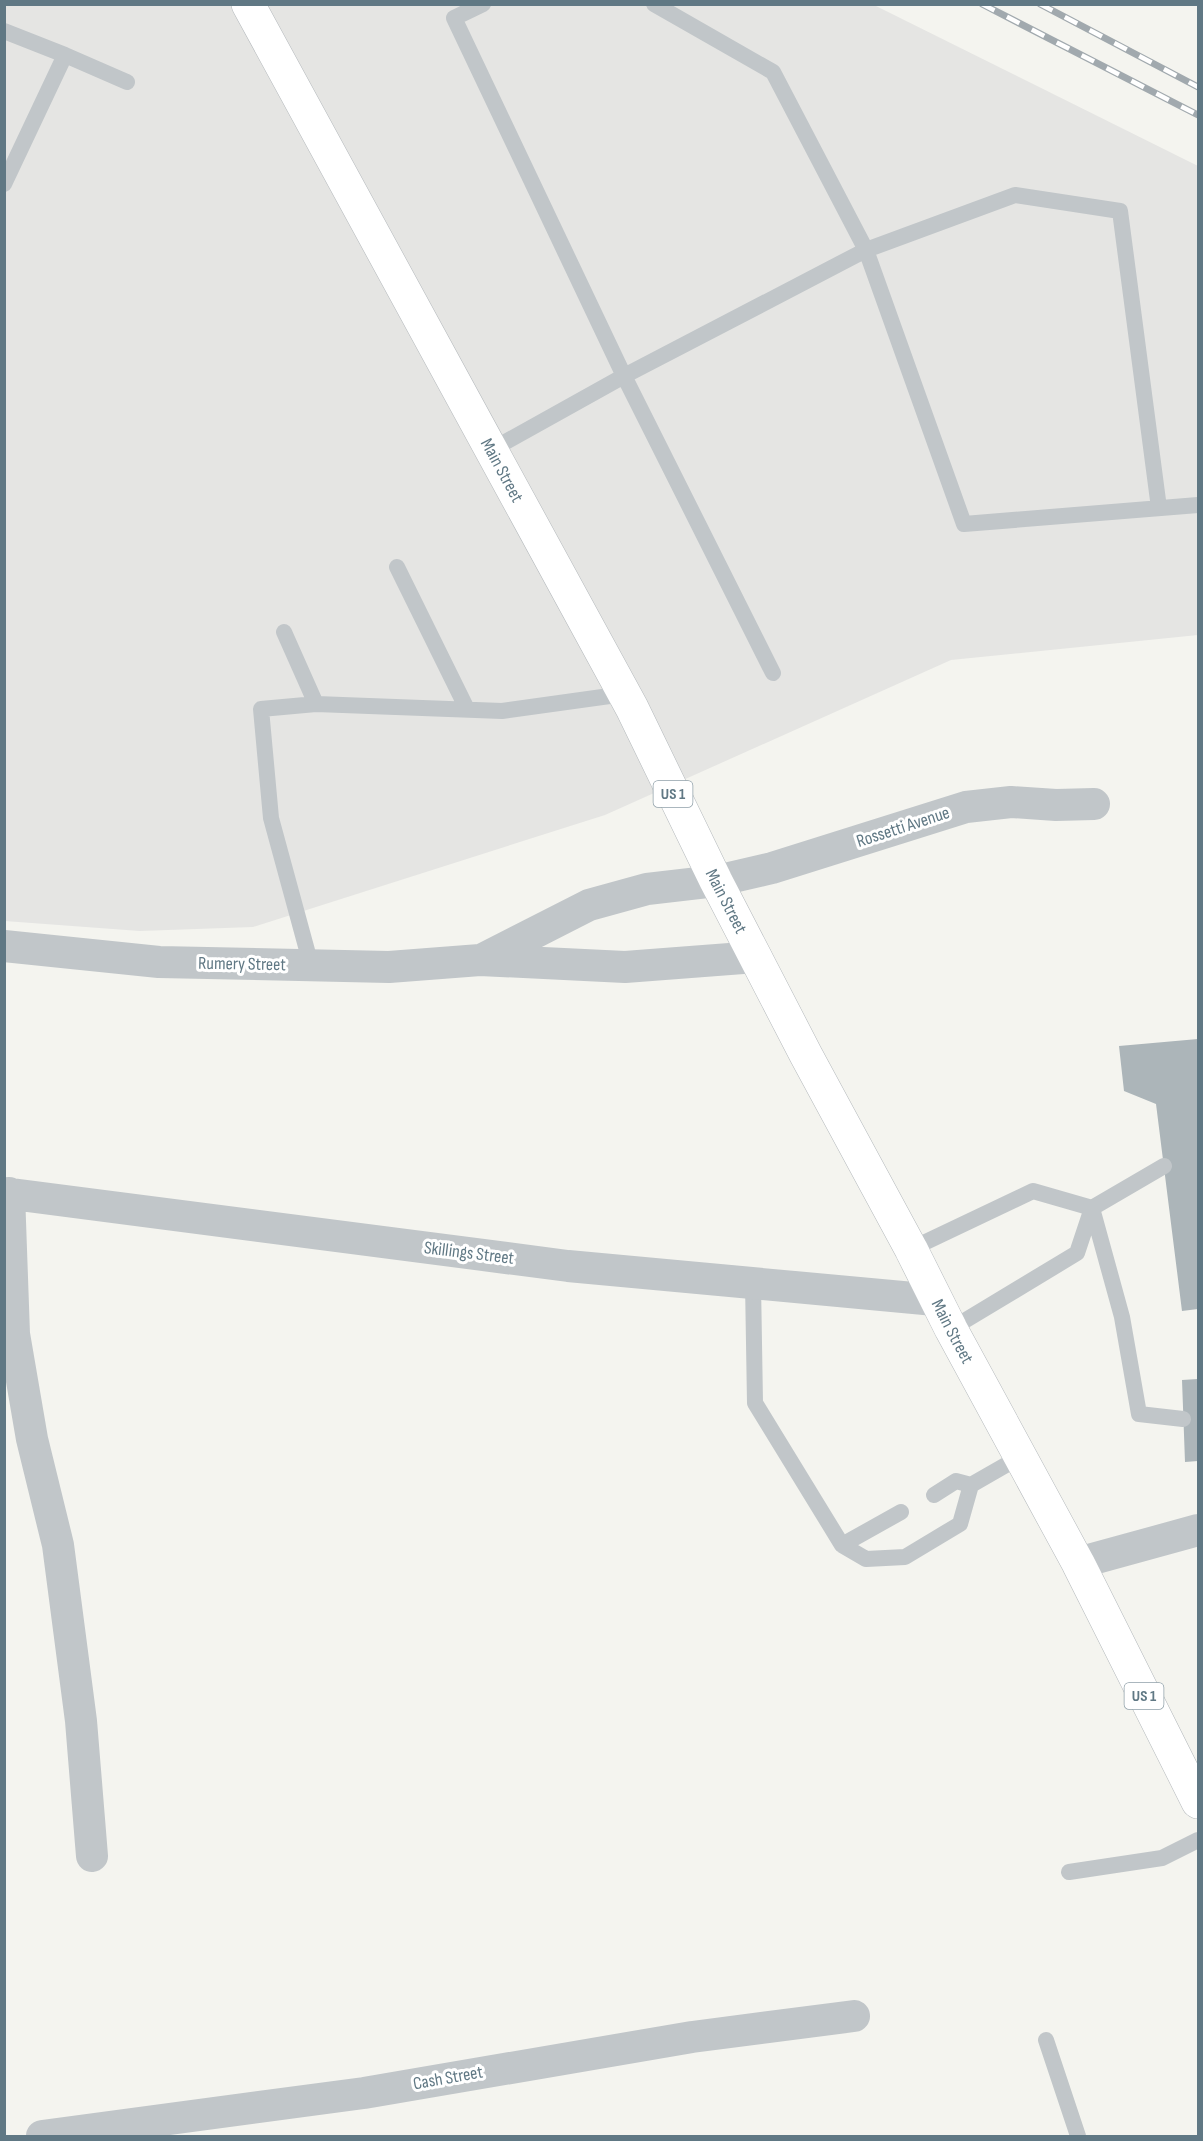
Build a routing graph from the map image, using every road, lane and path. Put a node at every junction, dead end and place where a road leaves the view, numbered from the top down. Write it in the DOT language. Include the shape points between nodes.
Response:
graph roads {
  1 [pos="248,4"];
  2 [pos="483,4"];
  3 [pos="654,4"];
  4 [pos="4,31"];
  5 [pos="65,55"];
  6 [pos="127,82"];
  7 [pos="4,184"];
  8 [pos="866,250"];
  9 [pos="624,376"];
  10 [pos="491,450"];
  11 [pos="1198,505"];
  12 [pos="1159,508"];
  13 [pos="397,567"];
  14 [pos="284,632"];
  15 [pos="773,673"];
  16 [pos="624,694"];
  17 [pos="316,704"];
  18 [pos="467,709"];
  19 [pos="1094,804"];
  20 [pos="716,881"];
  21 [pos="4,946"];
  22 [pos="756,957"];
  23 [pos="480,960"];
  24 [pos="311,965"];
  25 [pos="1164,1166"];
  26 [pos="7,1193"];
  27 [pos="1092,1208"];
  28 [pos="911,1249"];
  29 [pos="753,1283"];
  30 [pos="935,1300"];
  31 [pos="951,1329"];
  32 [pos="1183,1419"];
  33 [pos="1020,1457"];
  34 [pos="971,1485"];
  35 [pos="934,1495"];
  36 [pos="902,1512"];
  37 [pos="1198,1530"];
  38 [pos="842,1545"];
  39 [pos="1078,1563"];
  40 [pos="1198,1802"];
  41 [pos="1198,1840"];
  42 [pos="92,1856"];
  43 [pos="1069,1872"];
  44 [pos="854,2016"];
  45 [pos="1046,2040"];
  46 [pos="171,2128"];
  47 [pos="42,2136"];
  48 [pos="1078,2136"];
  1 -- 10 [label="main road, Main Street / US 1"];
  2 -- 9 [label="lane" via="454,18"];
  3 -- 8 [label="lane" via="773,72"];
  4 -- 5 [label="lane"];
  5 -- 6 [label="lane"];
  5 -- 7 [label="lane"];
  8 -- 9 [label="lane"];
  8 -- 12 [label="lane" via="964,524"];
  8 -- 12 [label="lane" via="1015,195 1119,211"];
  9 -- 10 [label="lane"];
  9 -- 15 [label="lane"];
  10 -- 16 [label="main road, Main Street / US 1"];
  11 -- 12 [label="lane"];
  13 -- 18 [label="lane"];
  14 -- 17 [label="lane"];
  16 -- 18 [label="lane" via="502,711"];
  16 -- 20 [label="main road, Main Street / US 1"];
  17 -- 18 [label="lane"];
  17 -- 24 [label="lane" via="261,709 271,818"];
  19 -- 20 [label="street, Rossetti Avenue" via="1011,801 966,807 772,868"];
  20 -- 22 [label="main road, Main Street / US 1"];
  20 -- 23 [label="street, Rumery Street" via="647,889 589,905"];
  21 -- 24 [label="street, Rumery Street" via="159,962"];
  22 -- 23 [label="street, Rumery Street" via="625,967"];
  22 -- 28 [label="main road, Main Street / US 1"];
  23 -- 24 [label="street, Rumery Street" via="389,967"];
  25 -- 27 [label="lane"];
  26 -- 29 [label="street, Skillings Street" via="568,1266"];
  26 -- 42 [label="street" via="14,1334 32,1439 58,1545 81,1721"];
  27 -- 28 [label="lane" via="1033,1191"];
  27 -- 31 [label="lane" via="1077,1253"];
  27 -- 32 [label="lane" via="1122,1317 1139,1414"];
  28 -- 30 [label="main road, Main Street / US 1"];
  29 -- 30 [label="street, Skillings Street"];
  29 -- 38 [label="lane" via="755,1403"];
  30 -- 31 [label="main road, Main Street / US 1"];
  31 -- 33 [label="main road, Main Street / US 1"];
  33 -- 34 [label="lane"];
  33 -- 39 [label="main road, Main Street / US 1"];
  34 -- 35 [label="lane" via="956,1481"];
  34 -- 38 [label="lane" via="960,1524 905,1557 866,1559"];
  36 -- 38 [label="lane"];
  37 -- 39 [label="street"];
  39 -- 40 [label="main road, Main Street / US 1"];
  41 -- 43 [label="lane" via="1162,1858"];
  44 -- 46 [label="street, Cash Street" via="692,2037"];
  45 -- 48 [label="lane"];
  46 -- 47 [label="street, Cash Street"];
}
